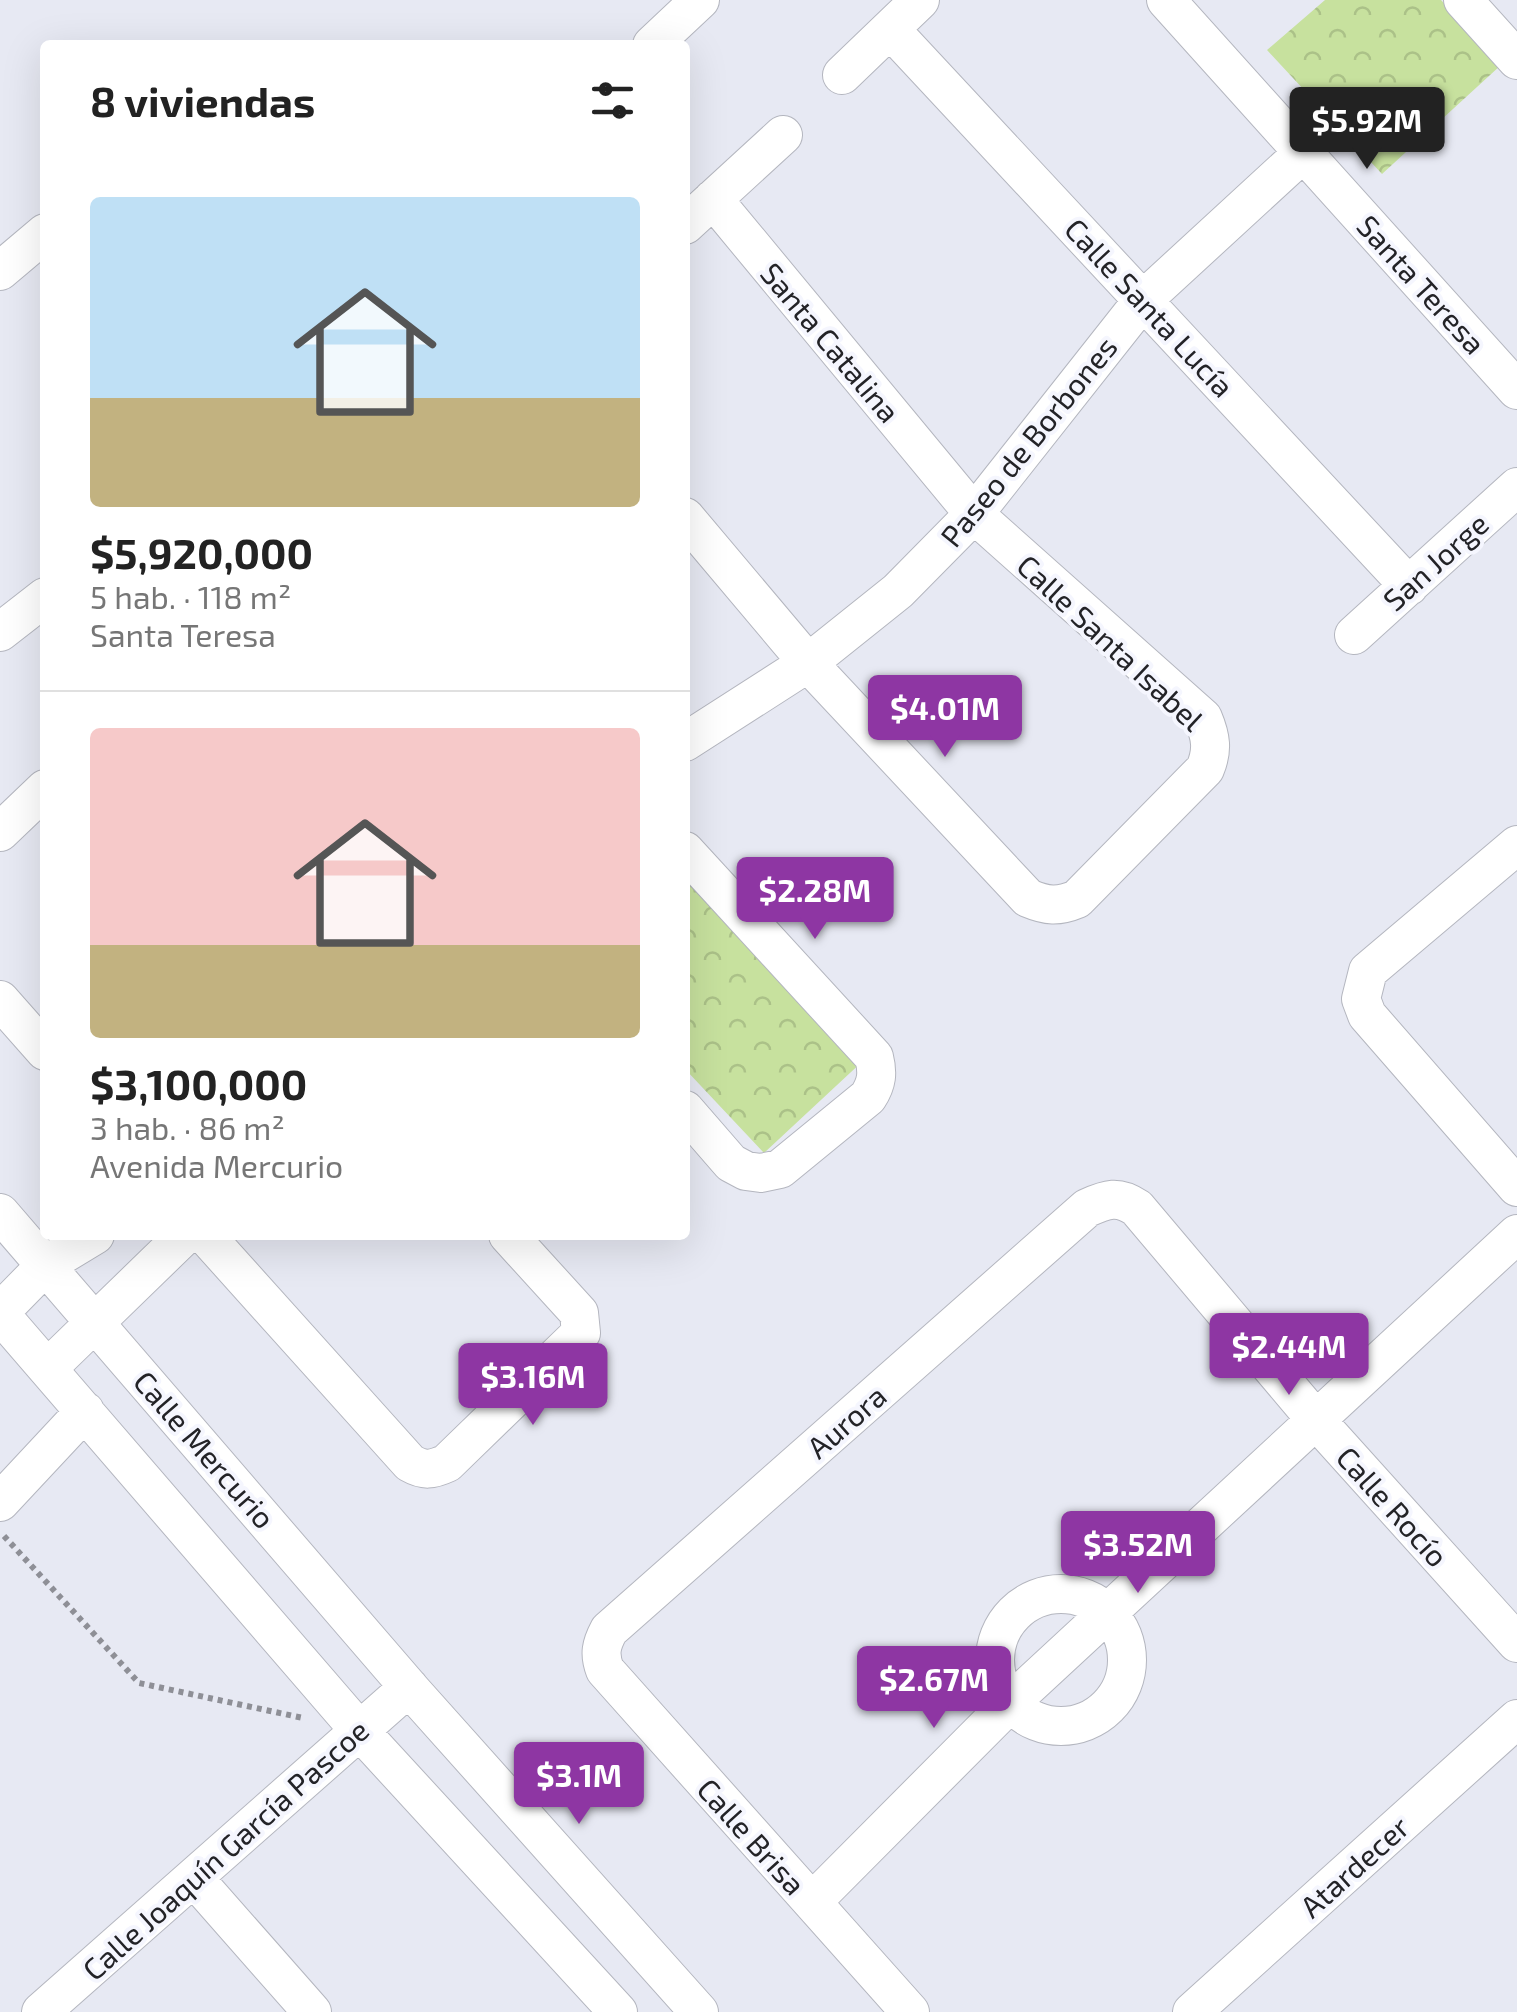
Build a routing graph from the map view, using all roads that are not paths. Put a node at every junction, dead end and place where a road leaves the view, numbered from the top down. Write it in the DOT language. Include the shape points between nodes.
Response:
graph roads {
  1 [pos="700,0"];
  2 [pos="920,0"];
  3 [pos="1166,0"];
  4 [pos="1463,0"];
  5 [pos="890,29"];
  6 [pos="657,40"];
  7 [pos="1517,60"];
  8 [pos="842,75"];
  9 [pos="783,136"];
  10 [pos="1304,152"];
  11 [pos="713,199"];
  12 [pos="690,220"];
  13 [pos="40,237"];
  14 [pos="0,271"];
  15 [pos="1142,300"];
  16 [pos="1517,390"];
  17 [pos="1517,487"];
  18 [pos="974,514"];
  19 [pos="690,523"];
  20 [pos="1409,586"];
  21 [pos="40,602"];
  22 [pos="0,632"];
  23 [pos="1354,635"];
  24 [pos="808,663"];
  25 [pos="690,739"];
  26 [pos="40,794"];
  27 [pos="0,832"];
  28 [pos="1517,845"];
  29 [pos="690,855"];
  30 [pos="0,1000"];
  31 [pos="40,1045"];
  32 [pos="690,1116"];
  33 [pos="1512,1174"];
  34 [pos="1107,1198"];
  35 [pos="0,1213"];
  36 [pos="1517,1234"];
  37 [pos="87,1240"];
  38 [pos="181,1240"];
  39 [pos="209,1240"];
  40 [pos="513,1240"];
  41 [pos="46,1264"];
  42 [pos="0,1313"];
  43 [pos="97,1324"];
  44 [pos="48,1368"];
  45 [pos="85,1412"];
  46 [pos="1316,1420"];
  47 [pos="0,1502"];
  48 [pos="1108,1612"];
  49 [pos="1517,1644"];
  50 [pos="600,1656"];
  51 [pos="408,1687"];
  52 [pos="1010,1703"];
  53 [pos="1517,1719"];
  54 [pos="360,1730"];
  55 [pos="194,1878"];
  56 [pos="812,1902"];
  57 [pos="41,2012"];
  58 [pos="312,2012"];
  59 [pos="618,2012"];
  60 [pos="700,2012"];
  61 [pos="910,2012"];
  62 [pos="1192,2012"];
  1 -- 6 [label="street"];
  2 -- 5 [label="street"];
  3 -- 10 [label="street, Santa Teresa"];
  4 -- 7 [label="street"];
  5 -- 8 [label="street"];
  5 -- 15 [label="street, Calle Santa Lucía"];
  9 -- 11 [label="street"];
  10 -- 15 [label="street, Paseo de Borbones"];
  10 -- 16 [label="street, Santa Teresa"];
  11 -- 12 [label="street"];
  11 -- 18 [label="street, Santa Catalina"];
  13 -- 14 [label="street"];
  15 -- 18 [label="street, Paseo de Borbones"];
  15 -- 20 [label="street, Calle Santa Lucía"];
  17 -- 20 [label="street, San Jorge"];
  18 -- 24 [label="street, Paseo de Borbones" via="898,591"];
  18 -- 24 [label="street, Calle Santa Isabel" via="1203,718 1210,734 1204,768 1078,899 1048,906 1028,898"];
  19 -- 24 [label="street"];
  20 -- 23 [label="street, San Jorge"];
  21 -- 22 [label="street"];
  24 -- 25 [label="street, Paseo de Borbones"];
  26 -- 27 [label="street"];
  28 -- 33 [label="street" via="1368,971 1361,998 1367,1015"];
  29 -- 32 [label="street" via="874,1056 878,1070 868,1097 780,1170 746,1171 731,1163"];
  30 -- 31 [label="street"];
  34 -- 46 [label="street, Calle Rocío" via="1138,1208"];
  34 -- 50 [label="street, Aurora" via="1086,1208 610,1630"];
  35 -- 41 [label="street, Calle Mercurio"];
  36 -- 46 [label="street"];
  37 -- 41 [label="street"];
  38 -- 43 [label="street"];
  39 -- 40 [label="street" via="422,1470 447,1463 581,1332 579,1313"];
  41 -- 42 [label="street"];
  41 -- 43 [label="street, Calle Mercurio"];
  42 -- 44 [label="street"];
  43 -- 44 [label="street"];
  43 -- 51 [label="street, Calle Mercurio"];
  44 -- 45 [label="street"];
  45 -- 47 [label="street"];
  45 -- 54 [label="street"];
  46 -- 48 [label="street"];
  46 -- 49 [label="street, Calle Rocío"];
  48 -- 52 [label="street"];
  48 -- 52 [label="street" via="1062,1593 1016,1611 994,1656"];
  48 -- 52 [label="street" via="1128,1655 1115,1700 1086,1721 1050,1726"];
  50 -- 56 [label="street, Calle Brisa" via="604,1670"];
  51 -- 54 [label="street, Calle Joaquín García Pascoe"];
  51 -- 60 [label="street, Calle Mercurio"];
  52 -- 56 [label="street"];
  53 -- 62 [label="street, Atardecer"];
  54 -- 55 [label="street, Calle Joaquín García Pascoe"];
  54 -- 59 [label="street"];
  55 -- 57 [label="street, Calle Joaquín García Pascoe"];
  55 -- 58 [label="street"];
  56 -- 61 [label="street, Calle Brisa"];
}
